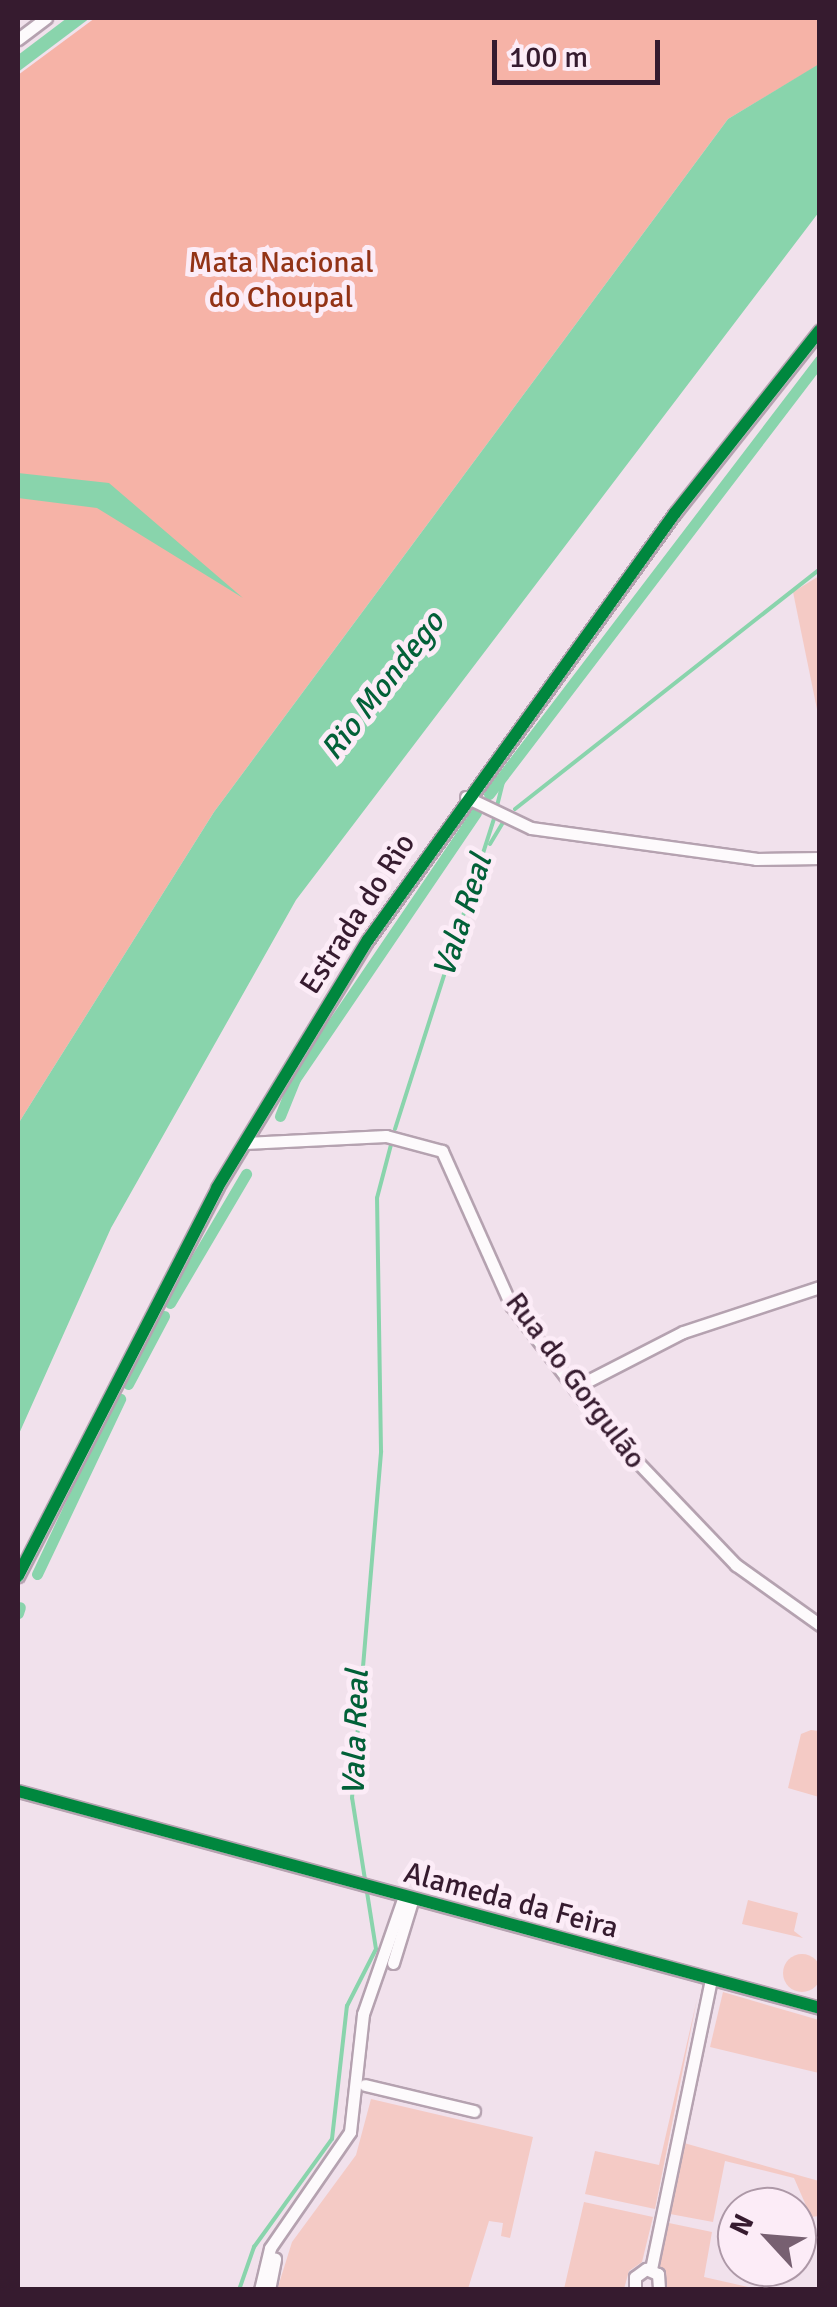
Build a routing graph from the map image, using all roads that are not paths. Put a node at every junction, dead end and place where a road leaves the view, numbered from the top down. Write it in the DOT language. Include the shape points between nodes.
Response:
graph roads {
  1 [pos="46,18"];
  2 [pos="18,39"];
  3 [pos="820,330"];
  4 [pos="466,798"];
  5 [pos="820,858"];
  6 [pos="245,1143"];
  7 [pos="820,1288"];
  8 [pos="576,1388"];
  9 [pos="18,1576"];
  10 [pos="820,1625"];
  11 [pos="18,1792"];
  12 [pos="407,1900"];
  13 [pos="711,1980"];
  14 [pos="820,2008"];
  15 [pos="365,2086"];
  16 [pos="474,2111"];
  17 [pos="650,2270"];
  18 [pos="260,2290"];
  19 [pos="269,2290"];
  20 [pos="636,2290"];
  21 [pos="660,2290"];
  1 -- 2 [label="street"];
  3 -- 4 [label="street, Estrada do Rio"];
  4 -- 5 [label="street" via="547,830 756,859"];
  4 -- 6 [label="street, Estrada do Rio" via="368,940"];
  6 -- 8 [label="street, Rua do Gorgulão" via="386,1136 437,1147 511,1304"];
  6 -- 9 [label="street, Estrada do Rio"];
  7 -- 8 [label="street" via="683,1332"];
  8 -- 10 [label="street, Rua do Gorgulão" via="636,1465 736,1565"];
  11 -- 12 [label="street, Alameda da Feira"];
  12 -- 13 [label="street, Alameda da Feira"];
  12 -- 15 [label="street" via="368,2019"];
  12 -- 18 [label="street" via="363,2014 350,2132 270,2248"];
  13 -- 14 [label="street, Alameda da Feira"];
  13 -- 17 [label="street"];
  15 -- 16 [label="street"];
  15 -- 19 [label="street" via="353,2144 280,2246"];
  17 -- 20 [label="street" via="638,2273"];
  17 -- 21 [label="street"];
}
